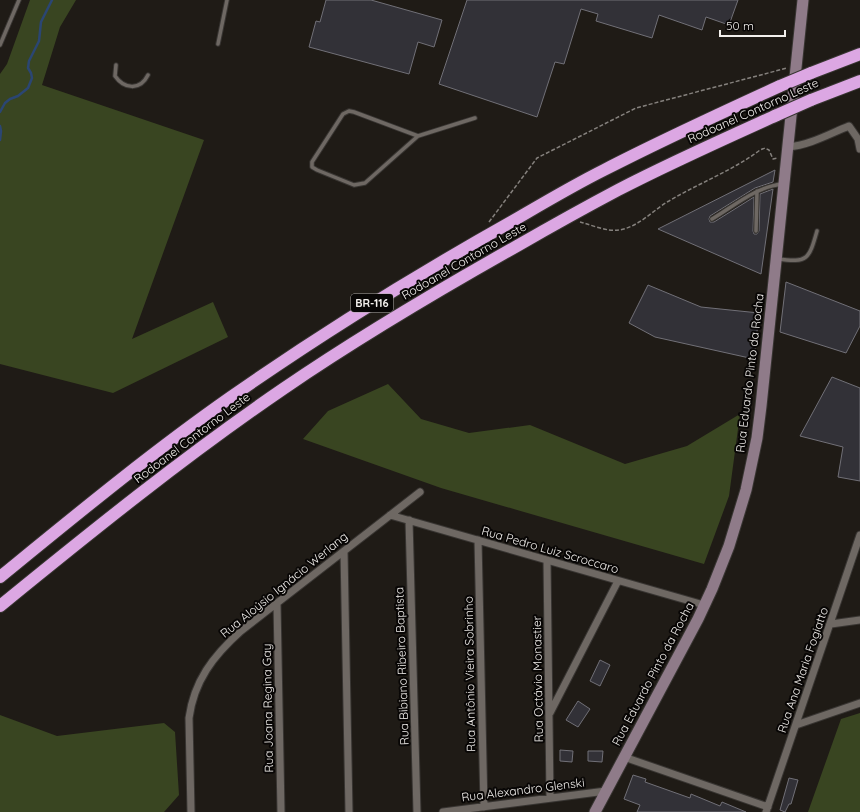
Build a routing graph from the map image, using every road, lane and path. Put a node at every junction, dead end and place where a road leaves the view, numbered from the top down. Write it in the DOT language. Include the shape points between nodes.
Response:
graph roads {
  1 [pos="19,0"];
  2 [pos="227,0"];
  3 [pos="803,0"];
  4 [pos="218,44"];
  5 [pos="0,45"];
  6 [pos="860,54"];
  7 [pos="116,65"];
  8 [pos="796,66"];
  9 [pos="148,75"];
  10 [pos="860,81"];
  11 [pos="475,118"];
  12 [pos="418,136"];
  13 [pos="788,147"];
  14 [pos="860,149"];
  15 [pos="784,184"];
  16 [pos="757,191"];
  17 [pos="566,219"];
  18 [pos="712,219"];
  19 [pos="488,224"];
  20 [pos="756,231"];
  21 [pos="817,231"];
  22 [pos="776,259"];
  23 [pos="420,492"];
  24 [pos="390,515"];
  25 [pos="409,520"];
  26 [pos="860,535"];
  27 [pos="478,540"];
  28 [pos="344,551"];
  29 [pos="548,560"];
  30 [pos="0,577"];
  31 [pos="618,581"];
  32 [pos="278,603"];
  33 [pos="704,605"];
  34 [pos="0,606"];
  35 [pos="860,620"];
  36 [pos="831,624"];
  37 [pos="860,703"];
  38 [pos="549,714"];
  39 [pos="796,725"];
  40 [pos="624,757"];
  41 [pos="606,791"];
  42 [pos="550,798"];
  43 [pos="484,807"];
  44 [pos="767,810"];
  45 [pos="191,812"];
  46 [pos="281,812"];
  47 [pos="350,812"];
  48 [pos="417,812"];
  49 [pos="443,812"];
  50 [pos="595,812"];
  1 -- 5 [label="lane"];
  2 -- 4 [label="lane"];
  3 -- 8 [label="main road, Rua Eduardo Pinto da Rocha"];
  6 -- 30 [label="highway, Rodoanel Contorno Leste / BR-116, bridge" via="780,86 603,170 435,265 222,403 104,492"];
  7 -- 9 [label="lane" via="115,76 119,82 127,86 136,86 144,82"];
  8 -- 13 [label="main road, Rua Eduardo Pinto da Rocha"];
  8 -- 19 [label="path" via="636,108 537,158"];
  10 -- 17 [label="highway, Rodoanel Contorno Leste / BR-116, bridge" via="777,115 652,173"];
  11 -- 12 [label="lane"];
  12 -- 12 [label="lane" via="365,183 354,185 312,167 312,162 343,114 349,112"];
  13 -- 14 [label="street" via="804,144 849,126 858,139"];
  13 -- 15 [label="main road, Rua Eduardo Pinto da Rocha"];
  13 -- 17 [label="path" via="780,158 773,159 769,150 760,150 733,168 668,202 632,226 608,230"];
  15 -- 16 [label="lane"];
  15 -- 22 [label="main road, Rua Eduardo Pinto da Rocha"];
  16 -- 18 [label="lane"];
  16 -- 20 [label="lane"];
  17 -- 34 [label="highway, Rodoanel Contorno Leste / BR-116" via="435,293 283,389 156,481"];
  21 -- 22 [label="lane" via="808,256 801,260"];
  22 -- 33 [label="main road, Rua Eduardo Pinto da Rocha" via="761,406 752,463 738,518"];
  23 -- 24 [label="street, Rua Aloýsio Ignácio Werlang"];
  24 -- 25 [label="street, Rua Pedro Luiz Scroccaro"];
  24 -- 28 [label="street, Rua Aloýsio Ignácio Werlang"];
  25 -- 27 [label="street, Rua Pedro Luiz Scroccaro"];
  25 -- 48 [label="street, Rua Bibiano Ribeiro Baptista"];
  26 -- 36 [label="street, Rua Ana Maria Fogiatto"];
  27 -- 29 [label="street, Rua Pedro Luiz Scroccaro"];
  27 -- 43 [label="street, Rua Antônio Vieira Sobrinho"];
  28 -- 32 [label="street, Rua Aloýsio Ignácio Werlang"];
  28 -- 47 [label="street"];
  29 -- 31 [label="street, Rua Pedro Luiz Scroccaro"];
  29 -- 38 [label="street, Rua Octávio Monastier"];
  31 -- 33 [label="street, Rua Pedro Luiz Scroccaro"];
  31 -- 38 [label="street"];
  32 -- 45 [label="street, Rua Aloýsio Ignácio Werlang" via="225,646 209,666 195,692 189,731"];
  32 -- 46 [label="street, Rua Joana Regina Gay"];
  33 -- 40 [label="main road, Rua Eduardo Pinto da Rocha"];
  35 -- 36 [label="street"];
  36 -- 39 [label="street, Rua Ana Maria Fogiatto"];
  37 -- 39 [label="street"];
  38 -- 42 [label="street, Rua Octávio Monastier"];
  39 -- 44 [label="street, Rua Ana Maria Fogiatto"];
  40 -- 41 [label="main road, Rua Eduardo Pinto da Rocha"];
  40 -- 44 [label="street"];
  41 -- 42 [label="street, Rua Alexandro Glenski"];
  41 -- 50 [label="main road, Rua Eduardo Pinto da Rocha"];
  42 -- 43 [label="street, Rua Alexandro Glenski"];
  43 -- 49 [label="street, Rua Alexandro Glenski"];
}
